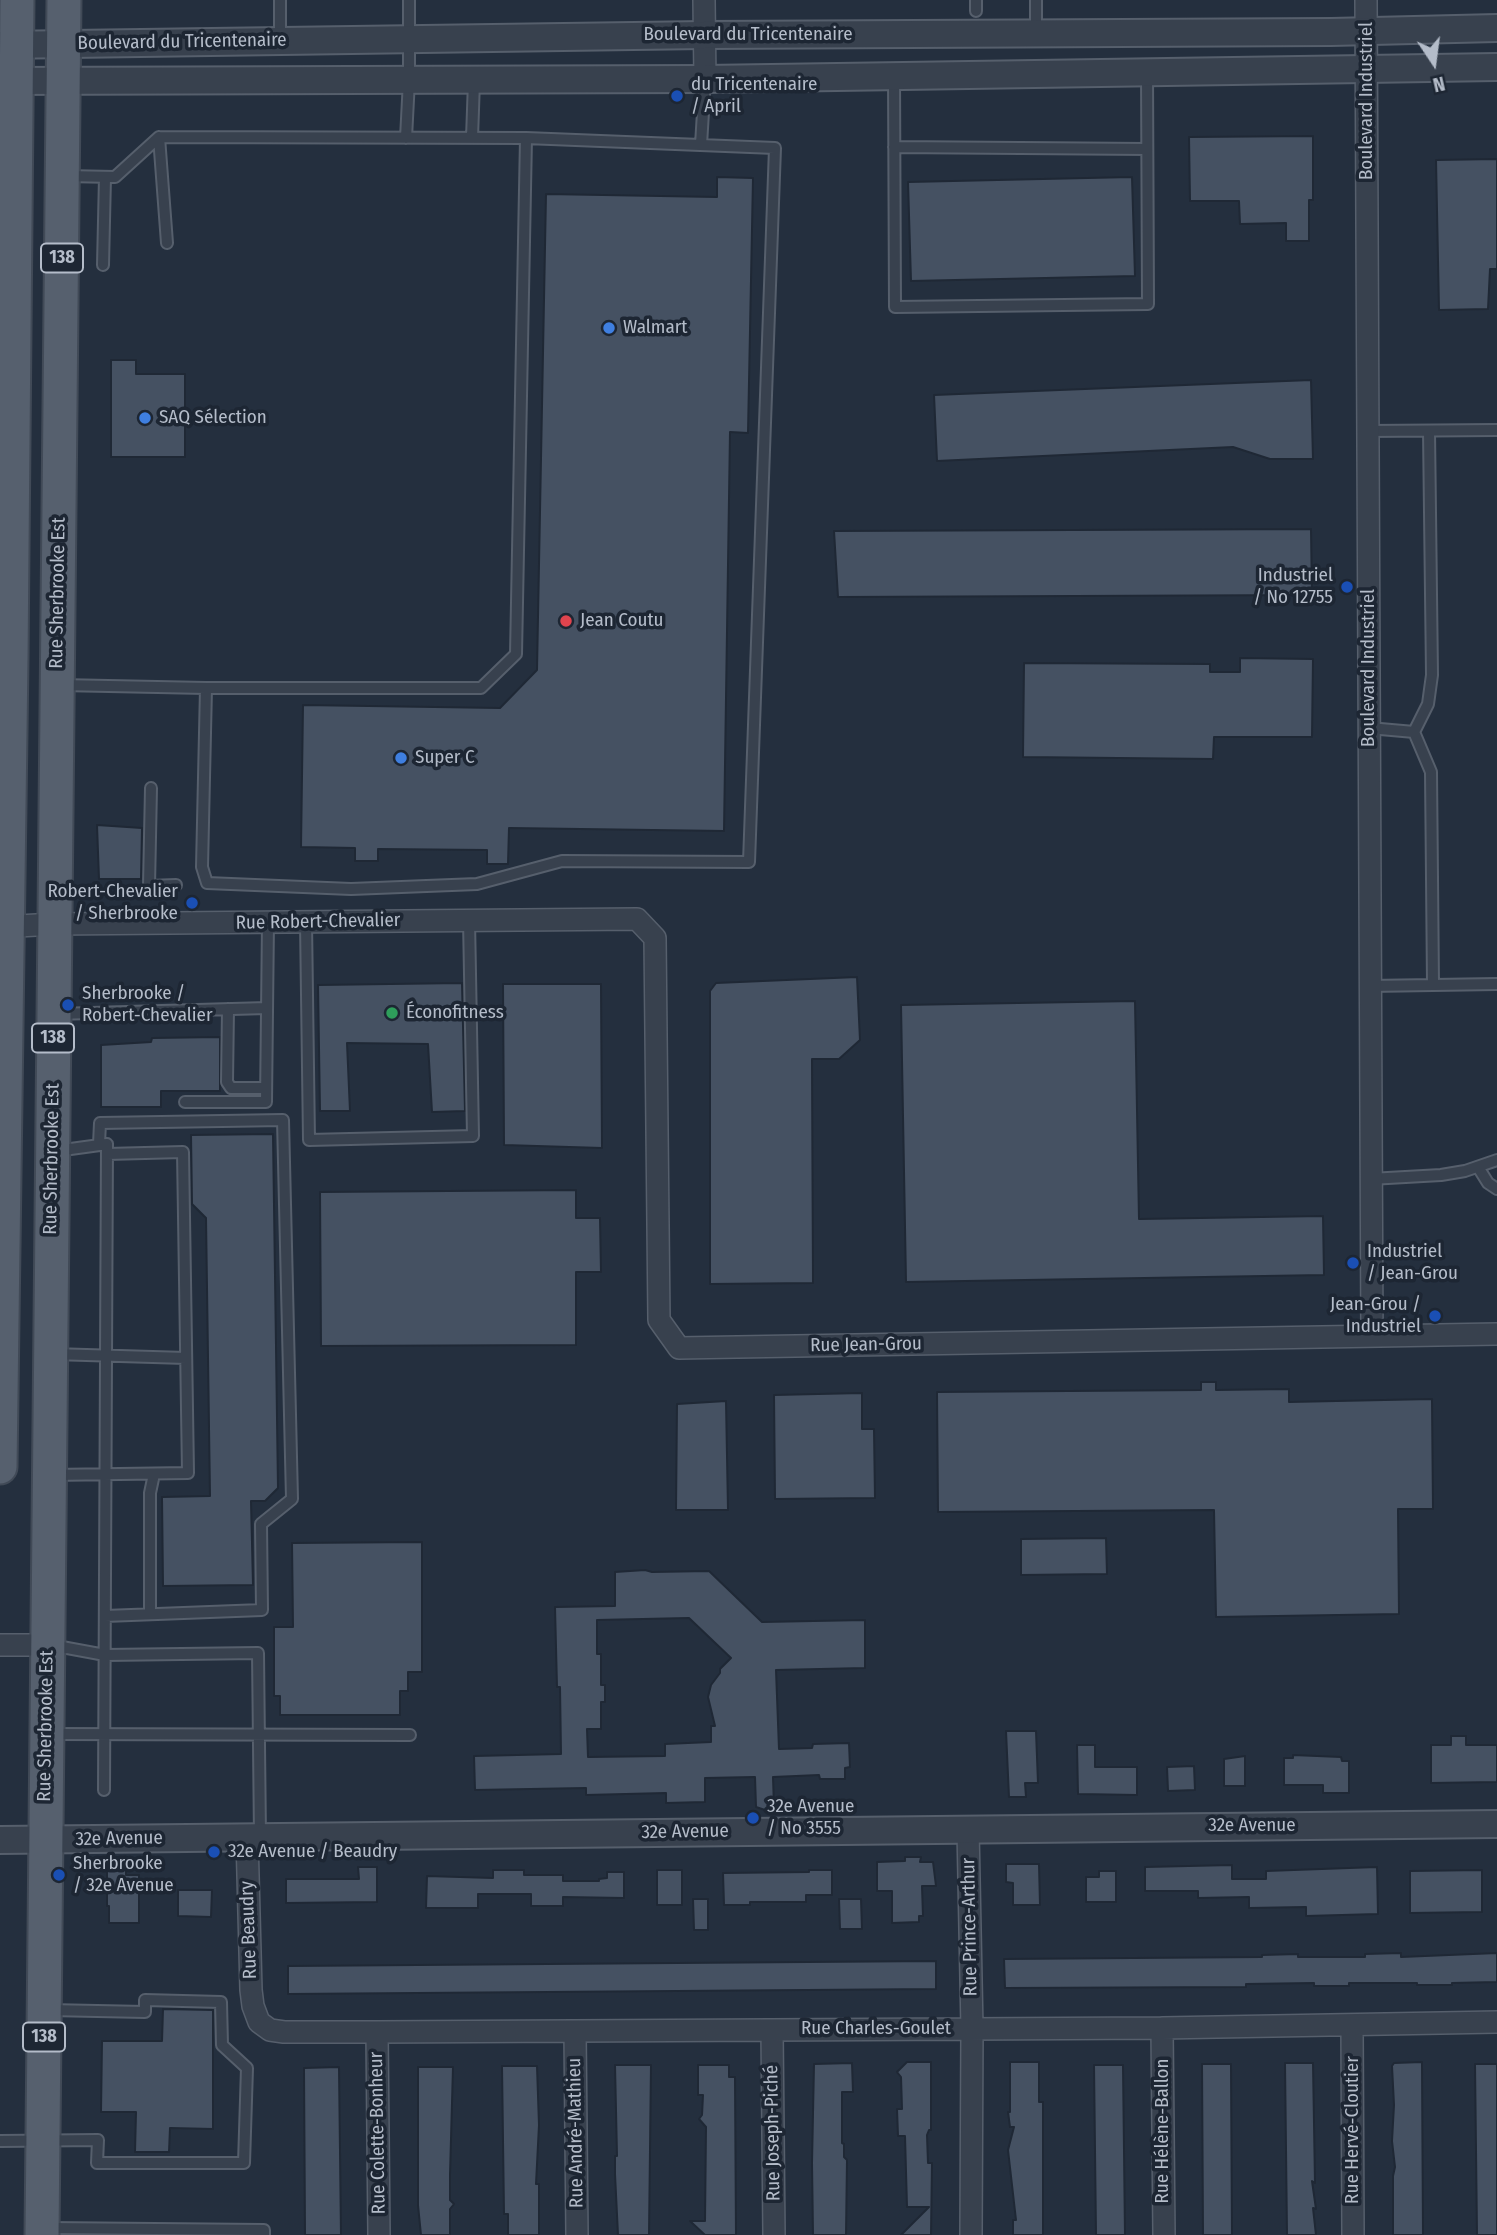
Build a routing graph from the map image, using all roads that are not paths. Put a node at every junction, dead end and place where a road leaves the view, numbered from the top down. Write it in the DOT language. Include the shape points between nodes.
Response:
graph roads {
  1 [pos="17,0"];
  2 [pos="64,0"];
  3 [pos="280,0"];
  4 [pos="409,0"];
  5 [pos="704,0"];
  6 [pos="1036,0"];
  7 [pos="1366,0"];
  8 [pos="1497,29"];
  9 [pos="1366,32"];
  10 [pos="1036,33"];
  11 [pos="704,34"];
  12 [pos="410,39"];
  13 [pos="280,41"];
  14 [pos="64,44"];
  15 [pos="8,45"];
  16 [pos="1497,67"];
  17 [pos="1367,69"];
  18 [pos="1147,72"];
  19 [pos="894,76"];
  20 [pos="705,79"];
  21 [pos="410,80"];
  22 [pos="474,80"];
  23 [pos="8,81"];
  24 [pos="63,81"];
  25 [pos="159,137"];
  26 [pos="406,138"];
  27 [pos="472,138"];
  28 [pos="526,138"];
  29 [pos="701,145"];
  30 [pos="894,147"];
  31 [pos="1147,149"];
  32 [pos="62,176"];
  33 [pos="105,177"];
  34 [pos="166,243"];
  35 [pos="103,265"];
  36 [pos="7,394"];
  37 [pos="1497,430"];
  38 [pos="1368,431"];
  39 [pos="1429,431"];
  40 [pos="60,435"];
  41 [pos="6,535"];
  42 [pos="6,599"];
  43 [pos="7,673"];
  44 [pos="57,685"];
  45 [pos="206,688"];
  46 [pos="1369,728"];
  47 [pos="1414,732"];
  48 [pos="151,788"];
  49 [pos="176,886"];
  50 [pos="637,919"];
  51 [pos="469,920"];
  52 [pos="268,922"];
  53 [pos="306,922"];
  54 [pos="54,924"];
  55 [pos="3,927"];
  56 [pos="1433,984"];
  57 [pos="1497,984"];
  58 [pos="1369,986"];
  59 [pos="267,1008"];
  60 [pos="228,1009"];
  61 [pos="54,1014"];
  62 [pos="2,1044"];
  63 [pos="266,1088"];
  64 [pos="185,1102"];
  65 [pos="99,1144"];
  66 [pos="2,1152"];
  67 [pos="52,1152"];
  68 [pos="107,1154"];
  69 [pos="1497,1160"];
  70 [pos="1478,1167"];
  71 [pos="1370,1179"];
  72 [pos="1497,1189"];
  73 [pos="1,1234"];
  74 [pos="1497,1334"];
  75 [pos="1372,1336"];
  76 [pos="1,1350"];
  77 [pos="50,1354"];
  78 [pos="106,1357"];
  79 [pos="186,1358"];
  80 [pos="0,1467"];
  81 [pos="154,1474"];
  82 [pos="49,1475"];
  83 [pos="106,1475"];
  84 [pos="150,1614"];
  85 [pos="105,1616"];
  86 [pos="0,1645"];
  87 [pos="47,1645"];
  88 [pos="105,1654"];
  89 [pos="46,1734"];
  90 [pos="104,1734"];
  91 [pos="259,1734"];
  92 [pos="410,1735"];
  93 [pos="104,1790"];
  94 [pos="1497,1824"];
  95 [pos="968,1829"];
  96 [pos="253,1837"];
  97 [pos="0,1840"];
  98 [pos="45,1840"];
  99 [pos="44,2010"];
  100 [pos="259,2022"];
  101 [pos="1497,2022"];
  102 [pos="1352,2026"];
  103 [pos="1162,2028"];
  104 [pos="972,2029"];
  105 [pos="772,2030"];
  106 [pos="575,2031"];
  107 [pos="377,2032"];
  108 [pos="43,2140"];
  109 [pos="0,2141"];
  110 [pos="42,2231"];
  111 [pos="264,2235"];
  112 [pos="379,2235"];
  113 [pos="577,2235"];
  114 [pos="774,2235"];
  115 [pos="971,2235"];
  116 [pos="1164,2235"];
  117 [pos="1353,2235"];
  1 -- 15 [label="main road, 138"];
  2 -- 14 [label="main road, Rue Sherbrooke Est / 138"];
  3 -- 13 [label="lane"];
  4 -- 12 [label="lane"];
  5 -- 11 [label="street"];
  6 -- 10 [label="lane"];
  7 -- 9 [label="street, Boulevard Industriel"];
  8 -- 9 [label="street, Boulevard du Tricentenaire"];
  9 -- 10 [label="street, Boulevard du Tricentenaire"];
  9 -- 17 [label="street, Boulevard Industriel"];
  10 -- 11 [label="street, Boulevard du Tricentenaire"];
  11 -- 12 [label="street, Boulevard du Tricentenaire"];
  11 -- 20 [label="street"];
  12 -- 13 [label="street, Boulevard du Tricentenaire"];
  12 -- 21 [label="lane"];
  13 -- 14 [label="street, Boulevard du Tricentenaire"];
  14 -- 15 [label="street, Boulevard du Tricentenaire"];
  14 -- 24 [label="main road, Rue Sherbrooke Est / 138"];
  15 -- 23 [label="main road, 138"];
  16 -- 17 [label="street, Boulevard du Tricentenaire"];
  17 -- 18 [label="street, Boulevard du Tricentenaire"];
  17 -- 38 [label="street, Boulevard Industriel"];
  18 -- 19 [label="street, Boulevard du Tricentenaire"];
  18 -- 31 [label="lane"];
  19 -- 20 [label="street, Boulevard du Tricentenaire"];
  19 -- 30 [label="lane"];
  20 -- 22 [label="street, Boulevard du Tricentenaire"];
  20 -- 29 [label="lane"];
  21 -- 22 [label="street, Boulevard du Tricentenaire"];
  21 -- 24 [label="street, Boulevard du Tricentenaire"];
  21 -- 26 [label="lane"];
  22 -- 27 [label="lane"];
  23 -- 24 [label="street, Boulevard du Tricentenaire"];
  23 -- 36 [label="main road, 138"];
  24 -- 32 [label="main road, Rue Sherbrooke Est / 138"];
  25 -- 26 [label="lane"];
  25 -- 33 [label="lane" via="115,177"];
  25 -- 34 [label="lane"];
  26 -- 27 [label="lane"];
  27 -- 28 [label="lane"];
  28 -- 29 [label="lane"];
  28 -- 45 [label="lane" via="516,654 481,688"];
  29 -- 45 [label="lane" via="775,148 749,862 562,861 477,884 351,889 207,883 202,867"];
  30 -- 31 [label="lane"];
  30 -- 31 [label="lane" via="895,307 1148,304"];
  32 -- 33 [label="lane"];
  32 -- 40 [label="main road, Rue Sherbrooke Est / 138"];
  33 -- 35 [label="lane"];
  36 -- 40 [label="main road"];
  36 -- 41 [label="main road, 138"];
  37 -- 39 [label="lane"];
  38 -- 39 [label="lane"];
  38 -- 46 [label="street, Boulevard Industriel"];
  39 -- 47 [label="lane" via="1432,676 1428,704"];
  40 -- 44 [label="main road, Rue Sherbrooke Est / 138"];
  41 -- 42 [label="main road, 138"];
  42 -- 43 [label="main road, 138"];
  43 -- 44 [label="main road"];
  43 -- 55 [label="main road, 138"];
  44 -- 45 [label="lane"];
  44 -- 54 [label="main road, Rue Sherbrooke Est / 138"];
  46 -- 47 [label="lane"];
  46 -- 58 [label="street, Boulevard Industriel"];
  47 -- 56 [label="lane" via="1432,772"];
  48 -- 49 [label="lane" via="149,886"];
  50 -- 51 [label="street, Rue Robert-Chevalier"];
  50 -- 75 [label="street, Rue Jean-Grou" via="655,938 659,1320 679,1348"];
  51 -- 53 [label="street, Rue Robert-Chevalier"];
  51 -- 53 [label="lane" via="473,1136 309,1140"];
  52 -- 53 [label="street, Rue Robert-Chevalier"];
  52 -- 54 [label="street, Rue Robert-Chevalier"];
  52 -- 59 [label="lane"];
  54 -- 55 [label="street, Rue Robert-Chevalier"];
  54 -- 61 [label="main road, Rue Sherbrooke Est / 138"];
  55 -- 62 [label="main road, 138"];
  56 -- 57 [label="lane"];
  56 -- 58 [label="lane"];
  58 -- 71 [label="street, Boulevard Industriel"];
  59 -- 60 [label="lane"];
  59 -- 63 [label="lane"];
  60 -- 61 [label="lane"];
  60 -- 63 [label="lane" via="226,1082 231,1088"];
  61 -- 67 [label="main road, Rue Sherbrooke Est / 138"];
  62 -- 66 [label="main road, 138"];
  63 -- 64 [label="lane" via="266,1102"];
  65 -- 67 [label="lane"];
  65 -- 68 [label="lane" via="107,1144"];
  65 -- 84 [label="lane" via="100,1123 284,1120 292,1499 261,1524 262,1610"];
  66 -- 67 [label="main road"];
  66 -- 73 [label="main road, 138"];
  67 -- 77 [label="main road, Rue Sherbrooke Est / 138"];
  68 -- 78 [label="lane"];
  68 -- 79 [label="lane" via="183,1152"];
  69 -- 70 [label="lane"];
  70 -- 71 [label="lane" via="1441,1175"];
  70 -- 72 [label="lane"];
  71 -- 75 [label="street, Boulevard Industriel"];
  73 -- 76 [label="main road, 138"];
  74 -- 75 [label="street, Rue Jean-Grou"];
  76 -- 77 [label="main road"];
  76 -- 80 [label="main road, 138"];
  77 -- 78 [label="lane"];
  77 -- 82 [label="main road, Rue Sherbrooke Est / 138"];
  78 -- 79 [label="lane"];
  78 -- 83 [label="lane"];
  79 -- 81 [label="lane" via="188,1473"];
  81 -- 83 [label="lane"];
  81 -- 84 [label="lane"];
  82 -- 83 [label="lane"];
  82 -- 87 [label="main road, Rue Sherbrooke Est / 138"];
  83 -- 85 [label="lane"];
  84 -- 85 [label="lane"];
  85 -- 88 [label="lane"];
  86 -- 87 [label="street"];
  87 -- 88 [label="lane"];
  87 -- 89 [label="main road, Rue Sherbrooke Est / 138"];
  88 -- 90 [label="lane"];
  88 -- 91 [label="lane" via="258,1653"];
  89 -- 90 [label="lane"];
  89 -- 98 [label="main road, Rue Sherbrooke Est / 138"];
  90 -- 91 [label="lane"];
  90 -- 93 [label="lane"];
  91 -- 92 [label="lane"];
  91 -- 96 [label="lane"];
  94 -- 95 [label="street, 32e Avenue"];
  95 -- 96 [label="street, 32e Avenue"];
  95 -- 104 [label="street, Rue Prince-Arthur"];
  96 -- 98 [label="street, 32e Avenue"];
  96 -- 100 [label="street, Rue Beaudry" via="251,1990"];
  97 -- 98 [label="street, 32e Avenue"];
  98 -- 99 [label="main road, Rue Sherbrooke Est / 138"];
  99 -- 108 [label="main road, Rue Sherbrooke Est / 138"];
  99 -- 108 [label="lane" via="145,2011 145,2000 221,2002 222,2045 247,2068 244,2163 97,2162 98,2140"];
  100 -- 107 [label="street, Rue Charles-Goulet" via="284,2032"];
  101 -- 102 [label="street, Rue Charles-Goulet"];
  102 -- 103 [label="street, Rue Charles-Goulet"];
  102 -- 117 [label="street, Rue Hervé-Cloutier"];
  103 -- 104 [label="street, Rue Charles-Goulet"];
  103 -- 116 [label="street, Rue Hélène-Ballon"];
  104 -- 105 [label="street, Rue Charles-Goulet"];
  104 -- 115 [label="street, Rue Prince-Arthur"];
  105 -- 106 [label="street, Rue Charles-Goulet"];
  105 -- 114 [label="street, Rue Joseph-Piché"];
  106 -- 107 [label="street, Rue Charles-Goulet"];
  106 -- 113 [label="street, Rue André-Mathieu"];
  107 -- 112 [label="street, Rue Colette-Bonheur"];
  108 -- 109 [label="lane"];
  108 -- 110 [label="main road, Rue Sherbrooke Est / 138"];
  110 -- 111 [label="lane" via="264,2230"];
}
